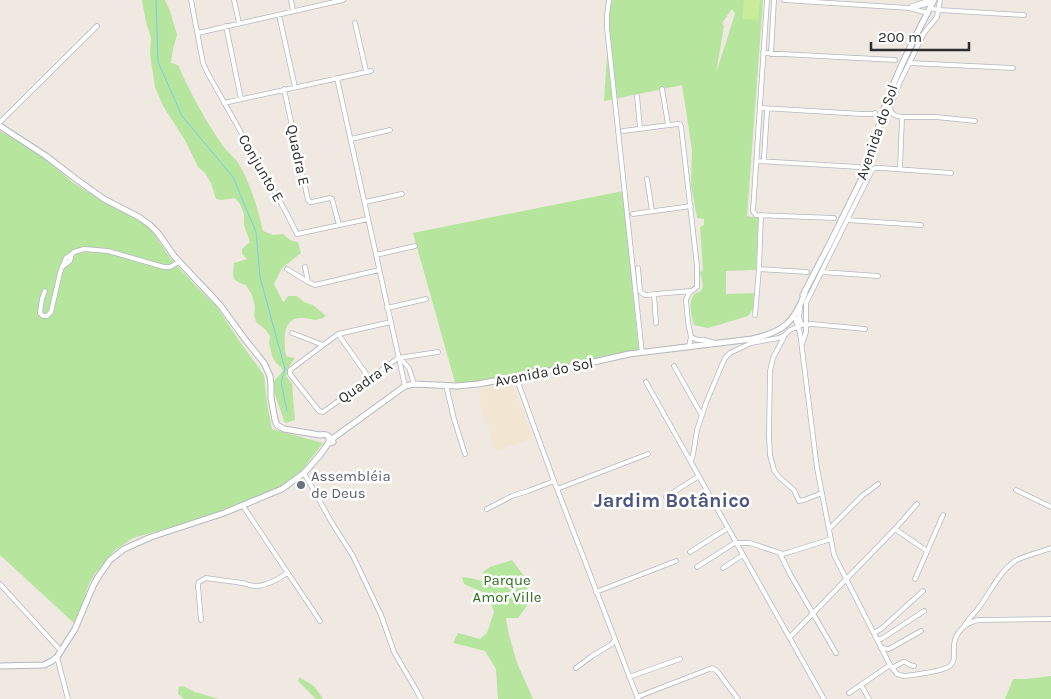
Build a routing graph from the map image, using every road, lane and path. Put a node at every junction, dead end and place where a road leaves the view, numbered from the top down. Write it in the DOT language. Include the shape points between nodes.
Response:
graph roads {
  1 [pos="191,0"];
  2 [pos="234,0"];
  3 [pos="290,0"];
  4 [pos="344,0"];
  5 [pos="609,0"];
  6 [pos="767,0"];
  7 [pos="774,0"];
  8 [pos="784,0"];
  9 [pos="940,0"];
  10 [pos="928,5"];
  11 [pos="909,8"];
  12 [pos="939,10"];
  13 [pos="293,11"];
  14 [pos="279,14"];
  15 [pos="1024,15"];
  16 [pos="240,23"];
  17 [pos="356,24"];
  18 [pos="97,26"];
  19 [pos="226,26"];
  20 [pos="764,32"];
  21 [pos="772,32"];
  22 [pos="198,33"];
  23 [pos="763,54"];
  24 [pos="771,54"];
  25 [pos="895,60"];
  26 [pos="910,62"];
  27 [pos="1013,68"];
  28 [pos="366,71"];
  29 [pos="371,71"];
  30 [pos="338,78"];
  31 [pos="295,88"];
  32 [pos="662,89"];
  33 [pos="284,90"];
  34 [pos="637,96"];
  35 [pos="241,99"];
  36 [pos="224,102"];
  37 [pos="760,108"];
  38 [pos="767,111"];
  39 [pos="875,113"];
  40 [pos="902,116"];
  41 [pos="975,121"];
  42 [pos="0,122"];
  43 [pos="668,124"];
  44 [pos="0,126"];
  45 [pos="640,128"];
  46 [pos="390,130"];
  47 [pos="623,131"];
  48 [pos="758,134"];
  49 [pos="766,134"];
  50 [pos="350,139"];
  51 [pos="764,158"];
  52 [pos="757,161"];
  53 [pos="859,167"];
  54 [pos="900,169"];
  55 [pos="950,173"];
  56 [pos="647,179"];
  57 [pos="402,194"];
  58 [pos="365,202"];
  59 [pos="691,206"];
  60 [pos="652,212"];
  61 [pos="632,214"];
  62 [pos="761,215"];
  63 [pos="368,218"];
  64 [pos="834,218"];
  65 [pos="848,220"];
  66 [pos="338,225"];
  67 [pos="921,225"];
  68 [pos="415,246"];
  69 [pos="376,255"];
  70 [pos="179,262"];
  71 [pos="305,267"];
  72 [pos="638,268"];
  73 [pos="287,269"];
  74 [pos="759,269"];
  75 [pos="379,270"];
  76 [pos="807,272"];
  77 [pos="822,272"];
  78 [pos="878,276"];
  79 [pos="308,282"];
  80 [pos="45,291"];
  81 [pos="690,291"];
  82 [pos="805,293"];
  83 [pos="654,294"];
  84 [pos="426,299"];
  85 [pos="800,306"];
  86 [pos="387,308"];
  87 [pos="755,315"];
  88 [pos="792,316"];
  89 [pos="800,320"];
  90 [pos="391,322"];
  91 [pos="656,323"];
  92 [pos="800,326"];
  93 [pos="865,329"];
  94 [pos="292,333"];
  95 [pos="800,333"];
  96 [pos="806,333"];
  97 [pos="338,334"];
  98 [pos="785,335"];
  99 [pos="691,337"];
  100 [pos="716,343"];
  101 [pos="323,345"];
  102 [pos="689,346"];
  103 [pos="802,346"];
  104 [pos="438,352"];
  105 [pos="642,353"];
  106 [pos="399,358"];
  107 [pos="674,366"];
  108 [pos="516,377"];
  109 [pos="369,378"];
  110 [pos="646,382"];
  111 [pos="414,384"];
  112 [pos="446,385"];
  113 [pos="405,386"];
  114 [pos="702,415"];
  115 [pos="331,441"];
  116 [pos="465,454"];
  117 [pos="648,454"];
  118 [pos="691,461"];
  119 [pos="304,473"];
  120 [pos="699,476"];
  121 [pos="554,481"];
  122 [pos="878,484"];
  123 [pos="557,489"];
  124 [pos="1016,490"];
  125 [pos="822,493"];
  126 [pos="666,497"];
  127 [pos="917,504"];
  128 [pos="243,506"];
  129 [pos="1051,507"];
  130 [pos="487,510"];
  131 [pos="943,515"];
  132 [pos="728,528"];
  133 [pos="895,528"];
  134 [pos="829,529"];
  135 [pos="831,539"];
  136 [pos="736,543"];
  137 [pos="1051,548"];
  138 [pos="927,551"];
  139 [pos="690,552"];
  140 [pos="780,554"];
  141 [pos="743,555"];
  142 [pos="676,561"];
  143 [pos="697,567"];
  144 [pos="723,568"];
  145 [pos="287,572"];
  146 [pos="846,579"];
  147 [pos="915,579"];
  148 [pos="0,584"];
  149 [pos="923,591"];
  150 [pos="596,592"];
  151 [pos="924,611"];
  152 [pos="813,613"];
  153 [pos="1051,619"];
  154 [pos="201,620"];
  155 [pos="320,621"];
  156 [pos="964,626"];
  157 [pos="920,631"];
  158 [pos="874,633"];
  159 [pos="790,637"];
  160 [pos="876,639"];
  161 [pos="615,640"];
  162 [pos="882,648"];
  163 [pos="61,651"];
  164 [pos="836,653"];
  165 [pos="57,656"];
  166 [pos="680,659"];
  167 [pos="0,666"];
  168 [pos="914,666"];
  169 [pos="892,667"];
  170 [pos="576,668"];
  171 [pos="629,677"];
  172 [pos="861,685"];
  173 [pos="849,693"];
  174 [pos="637,698"];
  175 [pos="68,699"];
  176 [pos="421,699"];
  177 [pos="738,699"];
  178 [pos="824,699"];
  179 [pos="869,699"];
  1 -- 22 [label="street, Conjunto E"];
  2 -- 16 [label="street"];
  3 -- 13 [label="street"];
  4 -- 13 [label="street"];
  5 -- 105 [label="street" via="607,28"];
  6 -- 20 [label="street"];
  7 -- 21 [label="street"];
  8 -- 11 [label="street"];
  9 -- 12 [label="street"];
  10 -- 11 [label="street"];
  10 -- 11 [label="street" via="921,2"];
  10 -- 12 [label="street"];
  10 -- 82 [label="street, Avenida do Sol" via="883,111 870,162"];
  12 -- 15 [label="street"];
  12 -- 26 [label="street"];
  13 -- 14 [label="street"];
  14 -- 16 [label="street"];
  14 -- 31 [label="street"];
  16 -- 19 [label="street"];
  17 -- 28 [label="street"];
  18 -- 42 [label="street"];
  19 -- 22 [label="street"];
  19 -- 35 [label="street"];
  20 -- 21 [label="street"];
  20 -- 23 [label="street"];
  21 -- 24 [label="street"];
  22 -- 36 [label="street, Conjunto E" via="203,63"];
  23 -- 24 [label="street"];
  23 -- 37 [label="street"];
  24 -- 25 [label="street"];
  26 -- 27 [label="street"];
  26 -- 40 [label="street" via="890,108 894,115"];
  28 -- 29 [label="street"];
  28 -- 30 [label="street"];
  30 -- 31 [label="street"];
  30 -- 50 [label="street"];
  31 -- 33 [label="street"];
  32 -- 43 [label="street"];
  33 -- 35 [label="street"];
  33 -- 66 [label="street, Quadra E" via="308,200 332,199"];
  34 -- 45 [label="street"];
  35 -- 36 [label="street"];
  36 -- 66 [label="street, Conjunto E" via="297,234"];
  37 -- 39 [label="street"];
  37 -- 48 [label="street"];
  38 -- 49 [label="street"];
  40 -- 41 [label="street"];
  40 -- 54 [label="street"];
  43 -- 45 [label="street"];
  43 -- 59 [label="street" via="682,126"];
  44 -- 70 [label="street" via="104,199 150,225"];
  45 -- 47 [label="street"];
  46 -- 50 [label="street"];
  48 -- 49 [label="street"];
  48 -- 52 [label="street"];
  49 -- 51 [label="street"];
  50 -- 58 [label="street"];
  52 -- 53 [label="street"];
  52 -- 62 [label="street" via="754,211"];
  54 -- 55 [label="street"];
  54 -- 65 [label="street" via="873,169"];
  56 -- 60 [label="street"];
  57 -- 58 [label="street"];
  58 -- 63 [label="street"];
  59 -- 60 [label="street"];
  59 -- 81 [label="street" via="698,286"];
  60 -- 61 [label="street"];
  62 -- 64 [label="street"];
  62 -- 74 [label="street"];
  63 -- 66 [label="street"];
  63 -- 69 [label="street"];
  65 -- 67 [label="street"];
  65 -- 77 [label="street"];
  68 -- 69 [label="street"];
  69 -- 75 [label="street"];
  70 -- 80 [label="street" via="164,267 108,251 84,249 74,252 62,267 51,312 47,316 40,313"];
  70 -- 115 [label="street" via="220,305 264,363 270,376 277,424 284,430 327,435"];
  71 -- 79 [label="street"];
  72 -- 83 [label="street" via="640,291 644,295"];
  73 -- 79 [label="street"];
  74 -- 76 [label="street"];
  74 -- 87 [label="street"];
  75 -- 79 [label="street" via="315,285"];
  75 -- 86 [label="street"];
  77 -- 78 [label="street"];
  77 -- 92 [label="street" via="806,303"];
  81 -- 83 [label="street"];
  81 -- 99 [label="street" via="686,307"];
  82 -- 85 [label="street, Avenida do Sol"];
  82 -- 88 [label="street, Avenida do Sol"];
  83 -- 91 [label="street"];
  84 -- 86 [label="street"];
  85 -- 88 [label="street, Avenida do Sol"];
  85 -- 89 [label="street"];
  86 -- 90 [label="street"];
  88 -- 89 [label="street"];
  88 -- 92 [label="street"];
  88 -- 100 [label="street, Avenida do Sol" via="764,336"];
  89 -- 92 [label="street"];
  90 -- 97 [label="street"];
  90 -- 106 [label="street"];
  92 -- 93 [label="street"];
  92 -- 95 [label="street"];
  92 -- 96 [label="street"];
  92 -- 98 [label="street"];
  94 -- 101 [label="street"];
  95 -- 96 [label="street"];
  95 -- 103 [label="street"];
  96 -- 103 [label="street"];
  97 -- 101 [label="street"];
  97 -- 109 [label="street"];
  98 -- 114 [label="street" via="751,343 730,353"];
  98 -- 125 [label="street" via="770,371 771,461 777,475 794,490 798,501"];
  99 -- 100 [label="street"];
  99 -- 102 [label="street"];
  100 -- 102 [label="street, Avenida do Sol"];
  101 -- 109 [label="street, Quadra A" via="289,372 319,412"];
  102 -- 105 [label="street, Avenida do Sol"];
  103 -- 125 [label="street"];
  104 -- 106 [label="street, Quadra A"];
  105 -- 108 [label="street, Avenida do Sol"];
  106 -- 109 [label="street, Quadra A"];
  106 -- 111 [label="street" via="408,368"];
  106 -- 113 [label="street"];
  107 -- 114 [label="street"];
  108 -- 112 [label="street, Avenida do Sol" via="478,384"];
  108 -- 121 [label="street"];
  110 -- 118 [label="street"];
  111 -- 112 [label="street, Avenida do Sol"];
  111 -- 113 [label="street, Avenida do Sol"];
  112 -- 116 [label="street"];
  113 -- 115 [label="street, Avenida do Sol"];
  114 -- 118 [label="street"];
  115 -- 119 [label="street, Avenida do Sol"];
  117 -- 123 [label="street"];
  118 -- 120 [label="street"];
  119 -- 128 [label="street, Avenida do Sol" via="282,489"];
  119 -- 176 [label="street" via="353,556 382,615 394,652"];
  120 -- 126 [label="street"];
  120 -- 132 [label="street"];
  121 -- 123 [label="street"];
  121 -- 130 [label="street" via="512,496"];
  122 -- 134 [label="street"];
  123 -- 150 [label="street"];
  124 -- 129 [label="street"];
  125 -- 134 [label="street"];
  127 -- 133 [label="street"];
  128 -- 145 [label="street"];
  128 -- 163 [label="street, Avenida do Sol" via="151,537 118,553 98,577 76,630"];
  131 -- 138 [label="street"];
  132 -- 136 [label="street"];
  132 -- 139 [label="street"];
  133 -- 138 [label="street"];
  133 -- 146 [label="street"];
  134 -- 135 [label="street"];
  135 -- 140 [label="street"];
  135 -- 146 [label="street" via="834,555"];
  136 -- 140 [label="street" via="750,543"];
  136 -- 141 [label="street"];
  136 -- 143 [label="street"];
  137 -- 156 [label="street" via="1010,566"];
  138 -- 147 [label="street"];
  140 -- 152 [label="street"];
  141 -- 144 [label="street"];
  141 -- 159 [label="street"];
  142 -- 150 [label="street"];
  145 -- 154 [label="street" via="259,586 206,578 198,586"];
  145 -- 155 [label="street"];
  146 -- 152 [label="street"];
  146 -- 158 [label="street"];
  148 -- 163 [label="street"];
  149 -- 158 [label="street"];
  150 -- 161 [label="street"];
  151 -- 160 [label="street"];
  152 -- 159 [label="street"];
  152 -- 164 [label="street"];
  153 -- 156 [label="street" via="978,620"];
  156 -- 169 [label="street" via="955,639 954,659 950,666 904,676"];
  157 -- 162 [label="street" via="889,649"];
  158 -- 160 [label="street"];
  159 -- 178 [label="street"];
  160 -- 162 [label="street"];
  161 -- 170 [label="street"];
  161 -- 171 [label="street"];
  162 -- 169 [label="street"];
  163 -- 165 [label="street, Avenida do Sol"];
  165 -- 167 [label="street, Avenida do Sol" via="44,665"];
  165 -- 175 [label="street"];
  166 -- 171 [label="street"];
  168 -- 169 [label="street" via="903,662"];
  169 -- 172 [label="street"];
  171 -- 174 [label="street"];
  172 -- 173 [label="street"];
  172 -- 179 [label="street"];
  174 -- 177 [label="street" via="714,668"];
}
